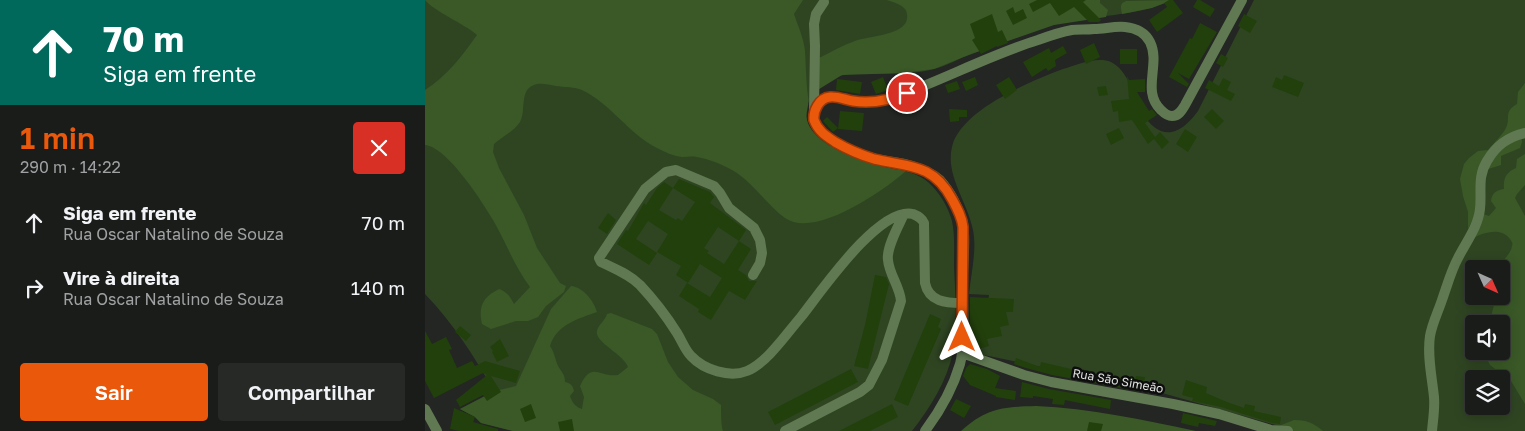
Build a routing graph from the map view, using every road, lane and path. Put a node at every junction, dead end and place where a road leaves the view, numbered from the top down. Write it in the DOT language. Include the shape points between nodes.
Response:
graph roads {
  1 [pos="1242,0"];
  2 [pos="824,2"];
  3 [pos="814,112"];
  4 [pos="1525,133"];
  5 [pos="904,214"];
  6 [pos="753,275"];
  7 [pos="962,303"];
  8 [pos="962,354"];
  9 [pos="425,409"];
  10 [pos="437,431"];
  11 [pos="785,431"];
  12 [pos="925,431"];
  13 [pos="1288,431"];
  14 [pos="1432,431"];
  1 -- 3 [label="street" via="1185,105 1175,115 1165,114 1153,99 1151,44 1135,28 1120,26 1073,30 1038,40 889,99 855,102 829,97 820,102"];
  2 -- 3 [label="street" via="814,24"];
  3 -- 7 [label="street" via="819,130 841,145 873,158 919,168 939,179 960,214 964,236"];
  4 -- 14 [label="street" via="1502,142 1485,164 1480,183 1478,219 1455,264 1434,320 1429,355 1434,411"];
  5 -- 6 [label="street" via="894,217 859,245 769,353 755,367 741,373 726,373 694,359 640,285 599,258 645,189 666,172 676,170 714,186 729,208 754,228 762,253"];
  5 -- 7 [label="street" via="914,215 924,223 928,292 941,301"];
  5 -- 11 [label="street" via="888,258 901,302 874,378 860,392"];
  7 -- 8 [label="street"];
  8 -- 12 [label="street" via="947,394"];
  8 -- 13 [label="street, Rua São Simeão" via="1033,377 1173,404 1271,430"];
  9 -- 10 [label="street"];
}
